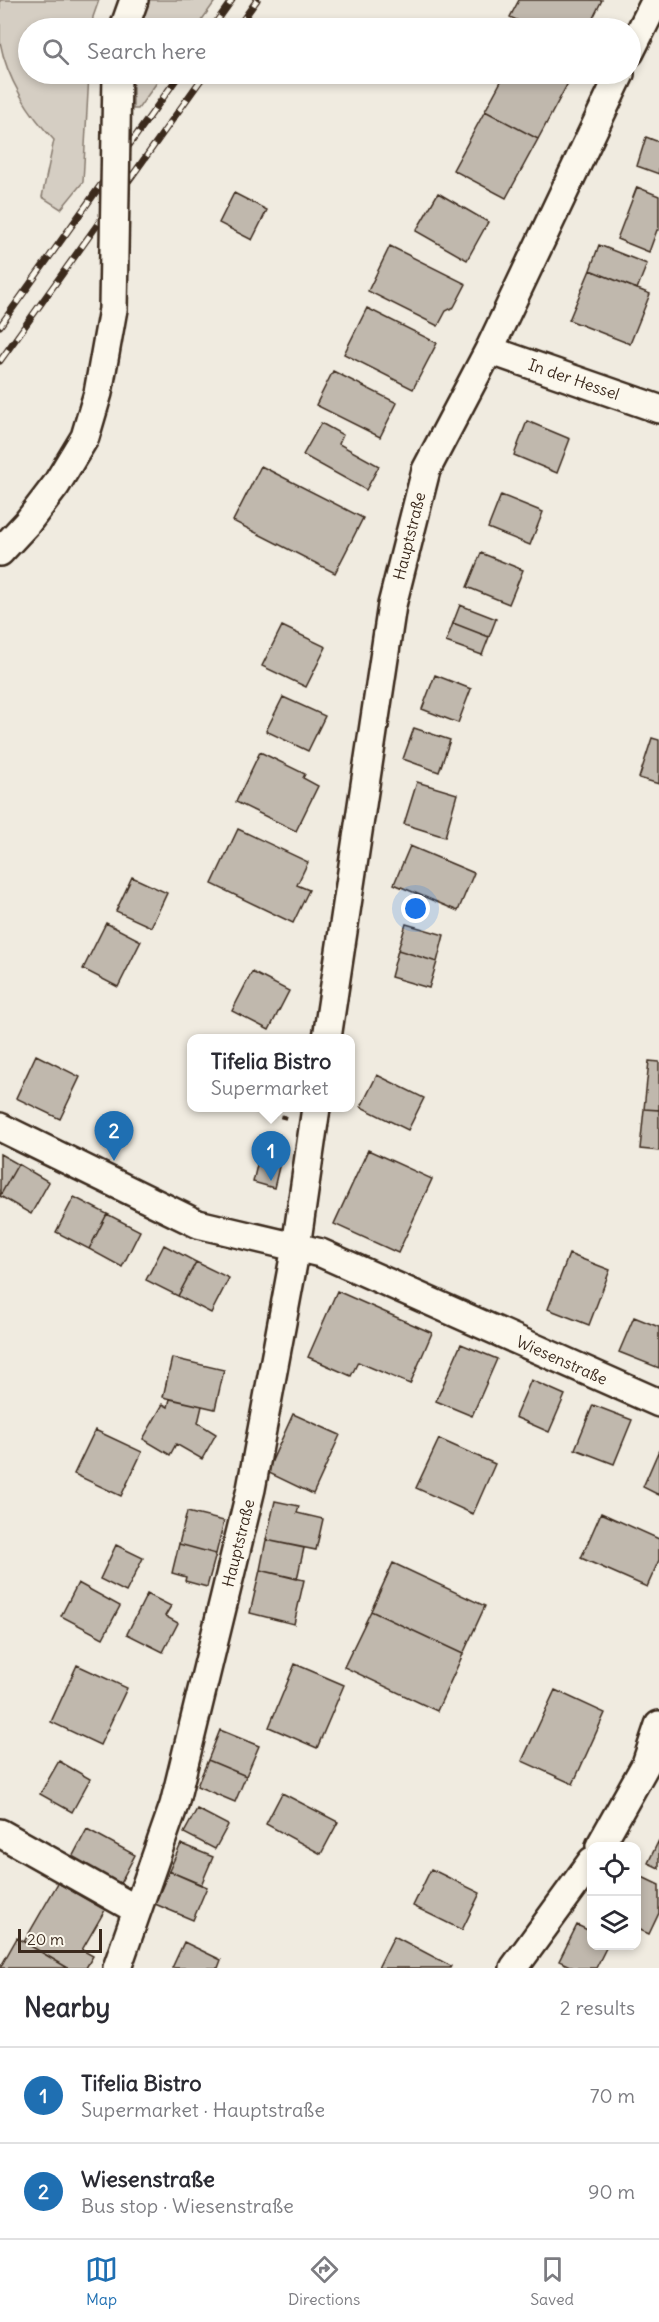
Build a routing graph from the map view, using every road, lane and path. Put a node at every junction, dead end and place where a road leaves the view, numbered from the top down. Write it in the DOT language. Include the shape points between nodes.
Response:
graph roads {
  1 [pos="134,0"];
  2 [pos="656,0"];
  3 [pos="128,18"];
  4 [pos="641,30"];
  5 [pos="117,84"];
  6 [pos="615,84"];
  7 [pos="489,350"];
  8 [pos="659,409"];
  9 [pos="0,552"];
  10 [pos="328,1034"];
  11 [pos="282,1112"];
  12 [pos="315,1117"];
  13 [pos="0,1127"];
  14 [pos="296,1247"];
  15 [pos="659,1403"];
  16 [pos="659,1725"];
  17 [pos="0,1833"];
  18 [pos="602,1842"];
  19 [pos="587,1867"];
  20 [pos="137,1910"];
  21 [pos="117,1968"];
  22 [pos="514,1968"];
  1 -- 3 [label="street"];
  2 -- 4 [label="street"];
  5 -- 9 [label="street, bridge" via="112,309 98,393 85,436 56,485"];
  6 -- 7 [label="street, Hauptstraße"];
  7 -- 8 [label="street, In der Hessel"];
  7 -- 10 [label="street, Hauptstraße" via="426,470 392,605"];
  11 -- 12 [label="path"];
  12 -- 14 [label="street, Hauptstraße"];
  13 -- 14 [label="street, Wiesenstraße" via="198,1224"];
  14 -- 15 [label="street, Wiesenstraße" via="321,1253"];
  14 -- 20 [label="street, Hauptstraße" via="248,1500 174,1805"];
  16 -- 18 [label="street" via="646,1764"];
  17 -- 20 [label="street"];
  19 -- 22 [label="street"];
  20 -- 21 [label="street, Hauptstraße"];
}
